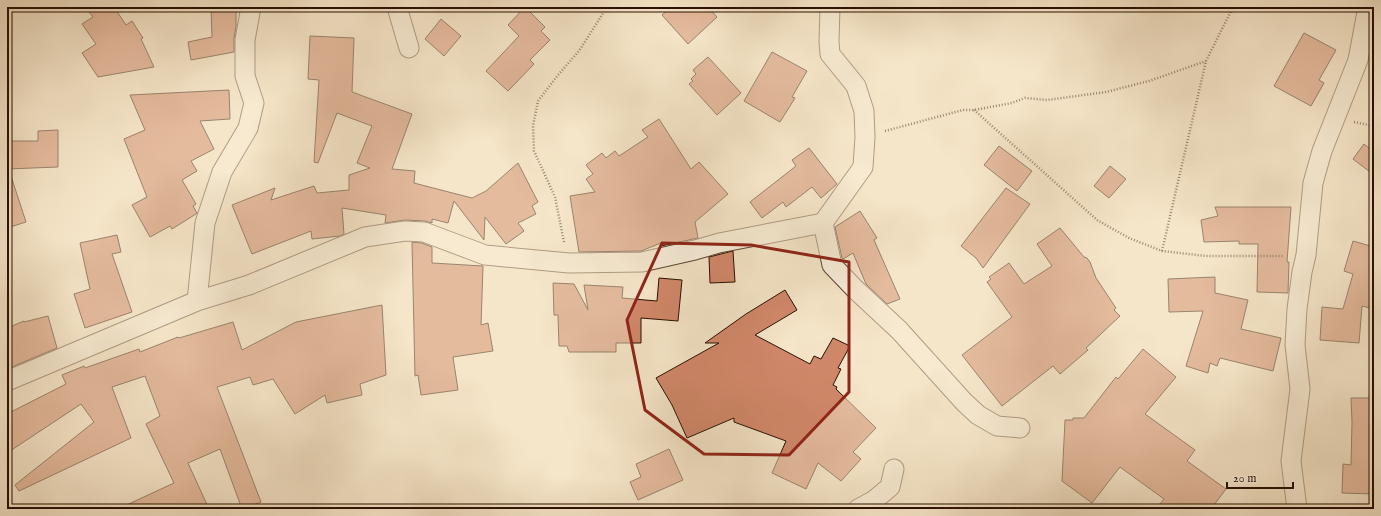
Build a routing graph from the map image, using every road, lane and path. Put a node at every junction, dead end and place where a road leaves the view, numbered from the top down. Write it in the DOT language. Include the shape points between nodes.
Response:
graph roads {
  1 [pos="251,7"];
  2 [pos="397,7"];
  3 [pos="607,7"];
  4 [pos="830,7"];
  5 [pos="1234,7"];
  6 [pos="1368,7"];
  7 [pos="409,48"];
  8 [pos="1206,61"];
  9 [pos="974,110"];
  10 [pos="865,137"];
  11 [pos="823,223"];
  12 [pos="1162,251"];
  13 [pos="1306,255"];
  14 [pos="569,263"];
  15 [pos="197,301"];
  16 [pos="7,381"];
  17 [pos="1020,428"];
  18 [pos="894,469"];
  19 [pos="858,509"];
  20 [pos="1297,509"];
  1 -- 15 [label="street" via="245,40 245,76 254,103 248,128 222,172 205,223"];
  2 -- 7 [label="street"];
  3 -- 14 [label="path" via="579,51 538,101 533,126 534,151 555,197"];
  4 -- 10 [label="street" via="830,54 856,86 864,111"];
  5 -- 8 [label="path"];
  6 -- 13 [label="street" via="1358,60 1322,151 1313,183"];
  8 -- 9 [label="path" via="1149,81 1106,92 1047,100 1025,98"];
  8 -- 12 [label="path"];
  9 -- 10 [label="path" via="963,110"];
  9 -- 12 [label="path" via="1097,220 1129,238"];
  10 -- 11 [label="street" via="863,167"];
  11 -- 14 [label="street" via="719,243 642,262"];
  11 -- 17 [label="street" via="832,264 856,290 899,330 978,415 997,426"];
  12 -- 13 [label="path" via="1206,256"];
  13 -- 20 [label="street" via="1297,309 1295,345 1300,389 1291,461"];
  14 -- 15 [label="street" via="485,255 424,232 405,231 365,237 249,285"];
  15 -- 16 [label="street"];
  18 -- 19 [label="street" via="890,487"];
}
